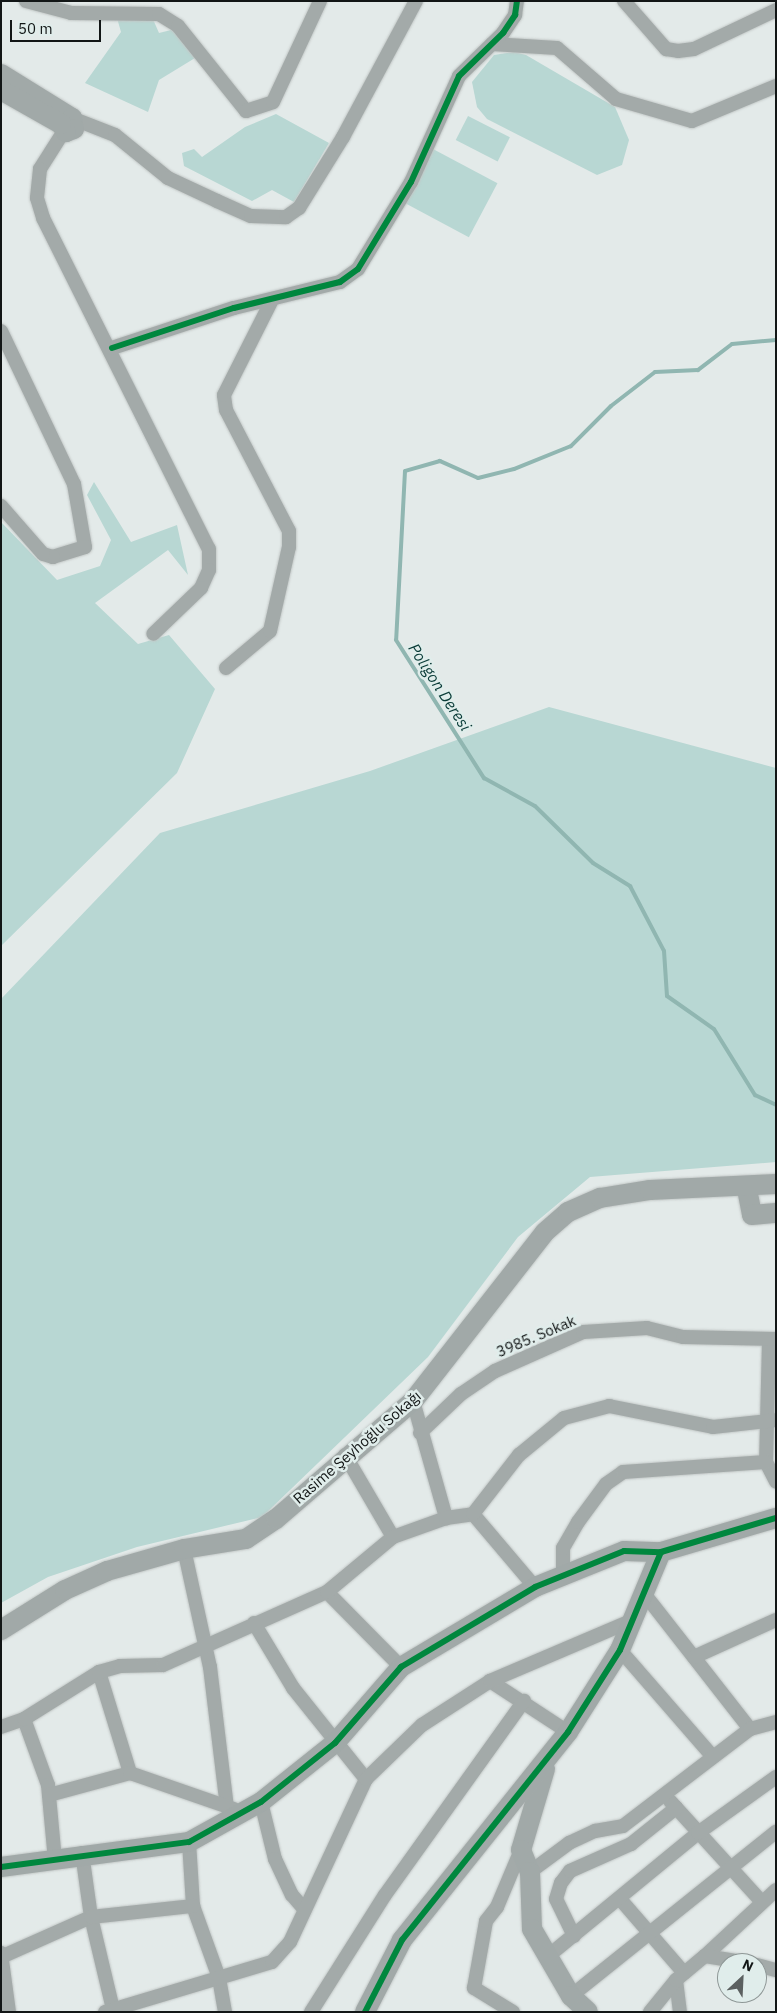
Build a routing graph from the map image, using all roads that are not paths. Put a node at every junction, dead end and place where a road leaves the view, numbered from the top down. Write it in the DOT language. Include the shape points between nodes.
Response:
graph roads {
  1 [pos="26,1"];
  2 [pos="320,1"];
  3 [pos="416,1"];
  4 [pos="517,1"];
  5 [pos="624,1"];
  6 [pos="776,10"];
  7 [pos="492,44"];
  8 [pos="1,74"];
  9 [pos="776,86"];
  10 [pos="1,90"];
  11 [pos="65,124"];
  12 [pos="271,302"];
  13 [pos="1,331"];
  14 [pos="112,348"];
  15 [pos="1,506"];
  16 [pos="153,634"];
  17 [pos="226,668"];
  18 [pos="776,1184"];
  19 [pos="747,1189"];
  20 [pos="776,1213"];
  21 [pos="772,1340"];
  22 [pos="413,1401"];
  23 [pos="771,1421"];
  24 [pos="420,1433"];
  25 [pos="345,1455"];
  26 [pos="766,1462"];
  27 [pos="776,1482"];
  28 [pos="473,1514"];
  29 [pos="446,1518"];
  30 [pos="776,1518"];
  31 [pos="393,1537"];
  32 [pos="184,1549"];
  33 [pos="661,1552"];
  34 [pos="563,1575"];
  35 [pos="535,1586"];
  36 [pos="327,1592"];
  37 [pos="646,1596"];
  38 [pos="634,1620"];
  39 [pos="776,1620"];
  40 [pos="254,1623"];
  41 [pos="1,1630"];
  42 [pos="204,1648"];
  43 [pos="620,1650"];
  44 [pos="694,1657"];
  45 [pos="401,1667"];
  46 [pos="99,1672"];
  47 [pos="490,1681"];
  48 [pos="524,1701"];
  49 [pos="24,1719"];
  50 [pos="776,1722"];
  51 [pos="1,1727"];
  52 [pos="750,1729"];
  53 [pos="568,1732"];
  54 [pos="335,1743"];
  55 [pos="712,1756"];
  56 [pos="546,1763"];
  57 [pos="130,1773"];
  58 [pos="776,1777"];
  59 [pos="366,1779"];
  60 [pos="665,1794"];
  61 [pos="49,1795"];
  62 [pos="245,1807"];
  63 [pos="676,1808"];
  64 [pos="776,1832"];
  65 [pos="698,1833"];
  66 [pos="189,1842"];
  67 [pos="521,1850"];
  68 [pos="82,1853"];
  69 [pos="56,1860"];
  70 [pos="1,1867"];
  71 [pos="731,1869"];
  72 [pos="530,1872"];
  73 [pos="776,1890"];
  74 [pos="620,1899"];
  75 [pos="760,1900"];
  76 [pos="193,1906"];
  77 [pos="304,1909"];
  78 [pos="91,1917"];
  79 [pos="649,1934"];
  80 [pos="574,1936"];
  81 [pos="2,1955"];
  82 [pos="705,1956"];
  83 [pos="547,1957"];
  84 [pos="717,1958"];
  85 [pos="680,1977"];
  86 [pos="219,1978"];
  87 [pos="572,1996"];
  88 [pos="109,2010"];
  89 [pos="368,2011"];
  90 [pos="9,2012"];
  91 [pos="225,2012"];
  92 [pos="311,2012"];
  93 [pos="513,2012"];
  94 [pos="588,2012"];
  95 [pos="650,2012"];
  96 [pos="680,2012"];
  1 -- 2 [label="street" via="71,13 159,14 178,26 246,112 273,102"];
  3 -- 11 [label="street" via="343,137 299,208 286,217 251,216 168,178 115,135"];
  4 -- 7 [label="street" via="515,15"];
  5 -- 6 [label="street" via="666,49 678,51 694,49"];
  7 -- 9 [label="street" via="557,48 616,99 692,121"];
  7 -- 12 [label="street" via="459,76 410,182 358,269 340,282"];
  8 -- 11 [label="street"];
  10 -- 11 [label="street"];
  11 -- 14 [label="street" via="40,169 37,198"];
  12 -- 14 [label="street" via="226,311"];
  12 -- 17 [label="street" via="224,395 226,410 288,531 290,547 270,631"];
  13 -- 15 [label="street" via="67,468 86,545 70,554 48,557"];
  14 -- 16 [label="street" via="209,550 209,570 201,588"];
  18 -- 19 [label="street, Rasime Şeyhoğlu Sokağı"];
  19 -- 20 [label="street" via="752,1215"];
  19 -- 22 [label="street, Rasime Şeyhoğlu Sokağı" via="650,1190 600,1198 568,1212 545,1232"];
  21 -- 23 [label="street"];
  21 -- 24 [label="street, 3985. Sokak" via="683,1338 647,1328 583,1332 495,1371 461,1394"];
  22 -- 24 [label="street"];
  22 -- 25 [label="street, Rasime Şeyhoğlu Sokağı"];
  23 -- 26 [label="street"];
  23 -- 28 [label="street" via="713,1426 609,1406 589,1408 540,1433"];
  24 -- 29 [label="street"];
  25 -- 31 [label="street"];
  25 -- 32 [label="street, Rasime Şeyhoğlu Sokağı" via="276,1518 246,1539"];
  26 -- 27 [label="street"];
  26 -- 34 [label="street" via="624,1472 606,1484 578,1522 563,1548"];
  28 -- 29 [label="street"];
  28 -- 35 [label="street"];
  29 -- 31 [label="street"];
  30 -- 33 [label="street"];
  31 -- 36 [label="street"];
  32 -- 41 [label="street, Rasime Şeyhoğlu Sokağı" via="107,1571 66,1590"];
  32 -- 42 [label="street"];
  33 -- 34 [label="street" via="624,1551"];
  33 -- 37 [label="street"];
  34 -- 35 [label="street"];
  35 -- 45 [label="street"];
  36 -- 40 [label="street"];
  36 -- 45 [label="street"];
  37 -- 38 [label="street"];
  37 -- 44 [label="street"];
  38 -- 43 [label="street"];
  38 -- 47 [label="street"];
  39 -- 44 [label="street"];
  40 -- 42 [label="street"];
  40 -- 54 [label="street" via="293,1688"];
  42 -- 46 [label="street" via="163,1665 120,1666"];
  42 -- 62 [label="street"];
  43 -- 53 [label="street"];
  43 -- 55 [label="street"];
  44 -- 52 [label="street"];
  45 -- 54 [label="street"];
  46 -- 49 [label="street"];
  46 -- 57 [label="street"];
  47 -- 48 [label="street"];
  47 -- 59 [label="street" via="422,1725"];
  48 -- 53 [label="street"];
  48 -- 92 [label="street" via="385,1895"];
  49 -- 51 [label="street"];
  49 -- 61 [label="street"];
  50 -- 52 [label="street"];
  52 -- 55 [label="street"];
  53 -- 56 [label="street"];
  54 -- 59 [label="street"];
  54 -- 62 [label="street"];
  55 -- 60 [label="street"];
  56 -- 67 [label="street"];
  56 -- 89 [label="street" via="419,1918"];
  57 -- 61 [label="street"];
  57 -- 62 [label="street"];
  58 -- 65 [label="street"];
  59 -- 77 [label="street"];
  60 -- 63 [label="street"];
  60 -- 72 [label="street" via="624,1826 595,1830 568,1843"];
  61 -- 69 [label="street"];
  62 -- 66 [label="street"];
  62 -- 77 [label="street" via="276,1859 292,1895"];
  63 -- 65 [label="street"];
  63 -- 80 [label="street" via="631,1844 570,1871 556,1898"];
  64 -- 71 [label="street"];
  65 -- 71 [label="street"];
  65 -- 74 [label="street"];
  66 -- 68 [label="street"];
  66 -- 76 [label="street"];
  67 -- 72 [label="street"];
  67 -- 93 [label="street" via="497,1907 486,1921 474,1988"];
  68 -- 69 [label="street"];
  68 -- 78 [label="street"];
  69 -- 70 [label="street"];
  71 -- 75 [label="street"];
  71 -- 79 [label="street"];
  72 -- 83 [label="street" via="532,1929"];
  73 -- 75 [label="street"];
  74 -- 79 [label="street"];
  74 -- 80 [label="street"];
  75 -- 82 [label="street"];
  76 -- 78 [label="street"];
  76 -- 86 [label="street"];
  77 -- 86 [label="street" via="290,1942 272,1962"];
  78 -- 81 [label="street"];
  78 -- 88 [label="street"];
  79 -- 85 [label="street"];
  79 -- 87 [label="street"];
  80 -- 83 [label="street"];
  81 -- 90 [label="street"];
  82 -- 84 [label="street"];
  82 -- 85 [label="street"];
  83 -- 87 [label="street"];
  85 -- 95 [label="street"];
  85 -- 96 [label="street"];
  86 -- 88 [label="street"];
  86 -- 91 [label="street"];
  87 -- 94 [label="street"];
}
